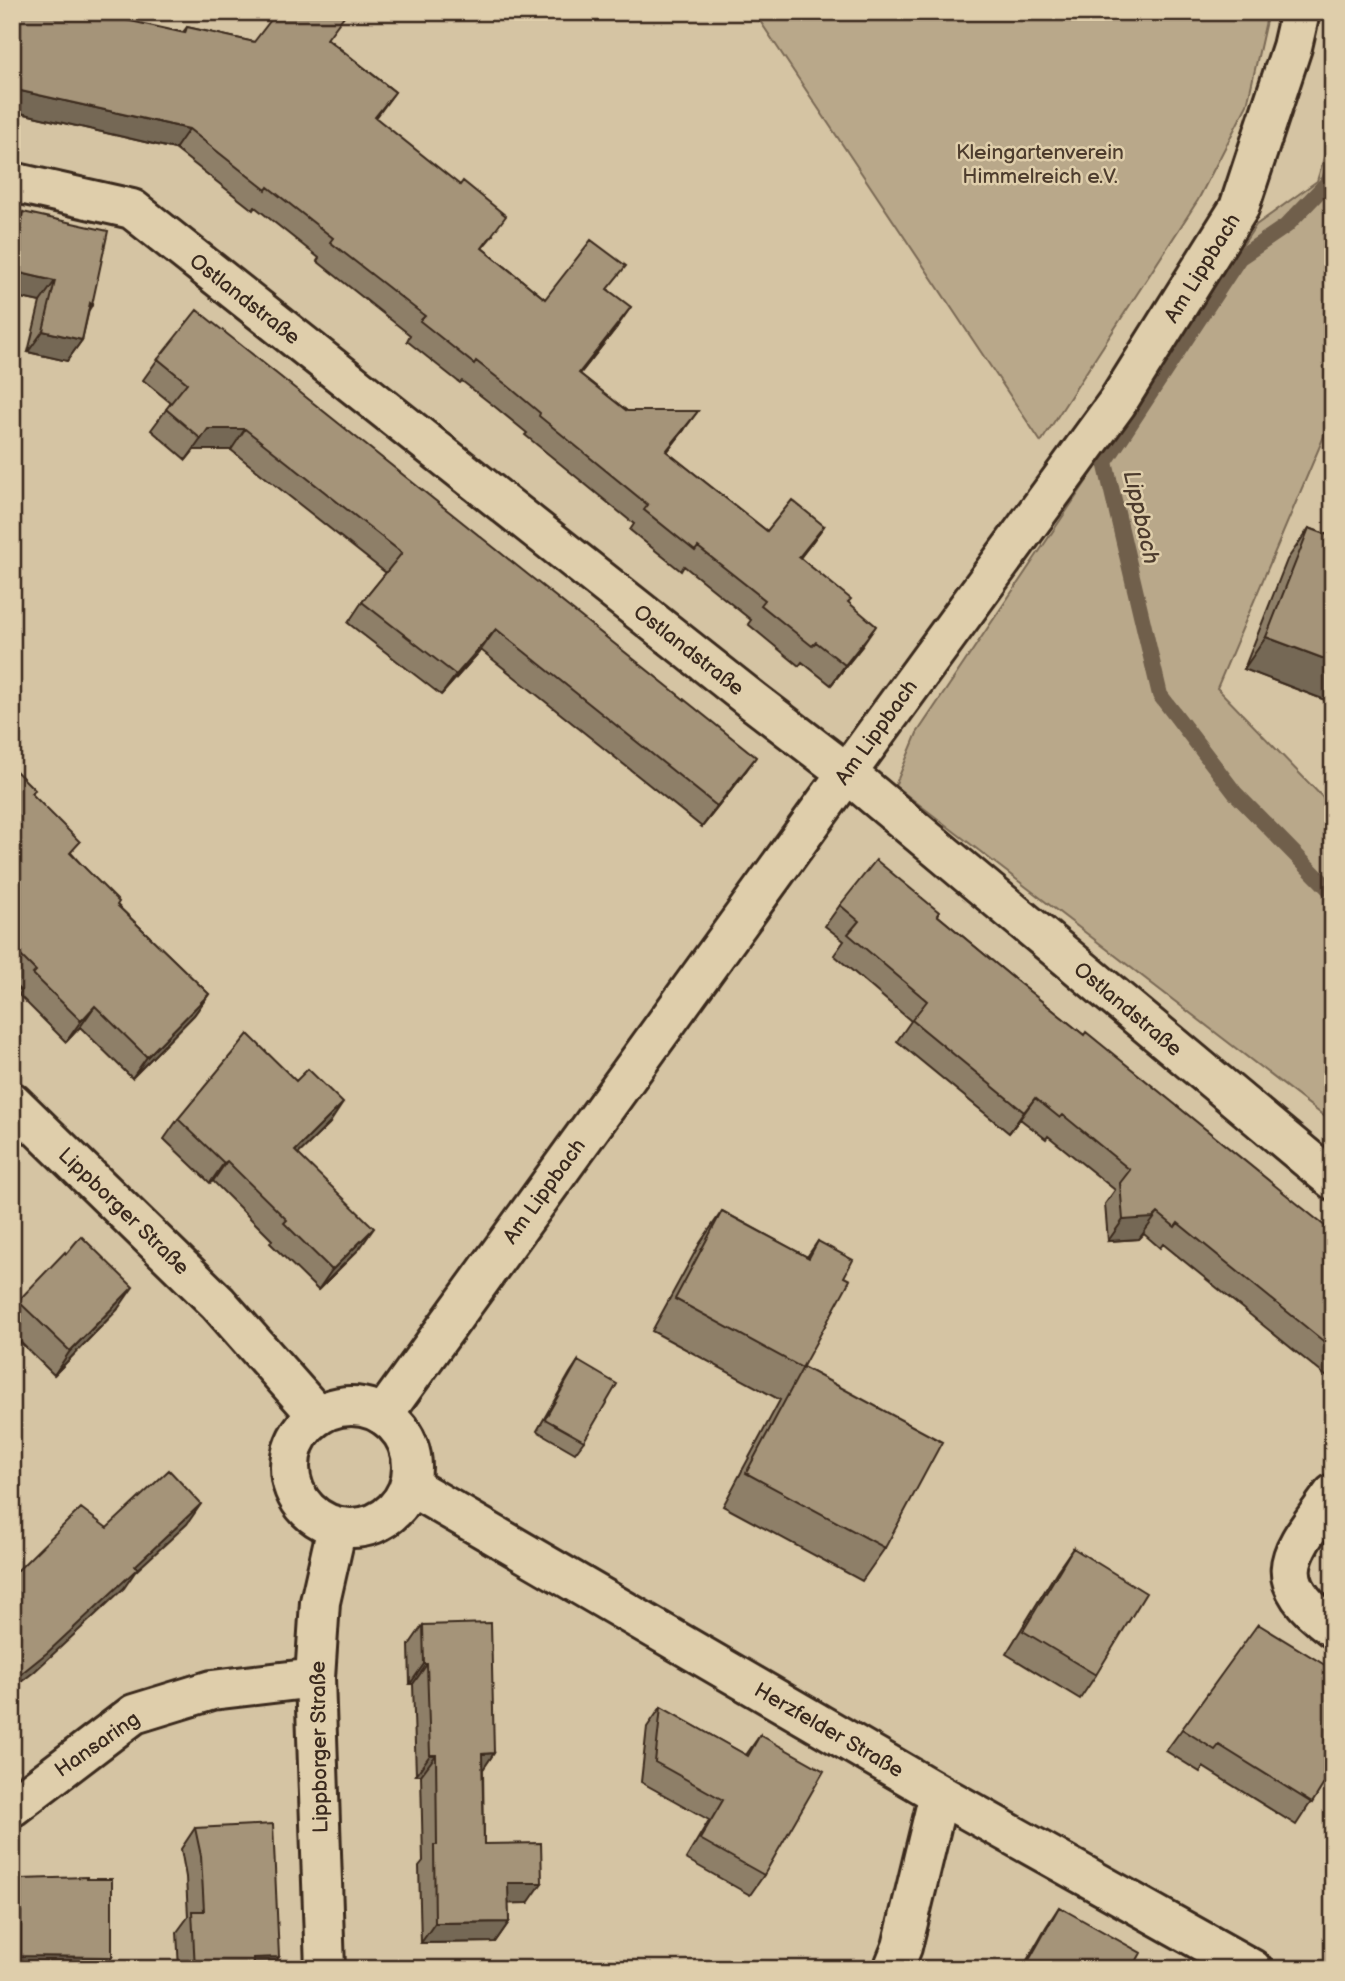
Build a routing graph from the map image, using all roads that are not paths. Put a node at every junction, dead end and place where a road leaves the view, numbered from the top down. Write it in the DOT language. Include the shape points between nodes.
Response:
graph roads {
  1 [pos="1300,12"];
  2 [pos="12,182"];
  3 [pos="847,772"];
  4 [pos="12,1101"];
  5 [pos="1333,1180"];
  6 [pos="383,1415"];
  7 [pos="318,1416"];
  8 [pos="410,1486"];
  9 [pos="1333,1494"];
  10 [pos="337,1527"];
  11 [pos="1333,1628"];
  12 [pos="314,1678"];
  13 [pos="939,1794"];
  14 [pos="12,1807"];
  15 [pos="325,1969"];
  16 [pos="893,1969"];
  17 [pos="1252,1969"];
  1 -- 3 [label="street, Am Lippbach" via="1239,208 1117,403"];
  2 -- 3 [label="street, Ostlandstraße" via="132,209"];
  3 -- 5 [label="street, Ostlandstraße"];
  3 -- 6 [label="street, Am Lippbach"];
  4 -- 7 [label="street, Lippborger Straße" via="218,1303"];
  6 -- 7 [label="street" via="350,1406"];
  6 -- 8 [label="street" via="409,1446"];
  7 -- 10 [label="street" via="293,1448 293,1488 318,1519"];
  8 -- 10 [label="street" via="389,1515 373,1525"];
  8 -- 13 [label="street, Herzfelder Straße"];
  9 -- 11 [label="street" via="1292,1554 1289,1576 1312,1612"];
  10 -- 12 [label="street, Lippborger Straße" via="320,1602"];
  12 -- 14 [label="street, Hansaring" via="212,1690 134,1714"];
  12 -- 15 [label="street, Lippborger Straße"];
  13 -- 16 [label="street"];
  13 -- 17 [label="street, Herzfelder Straße"];
}
